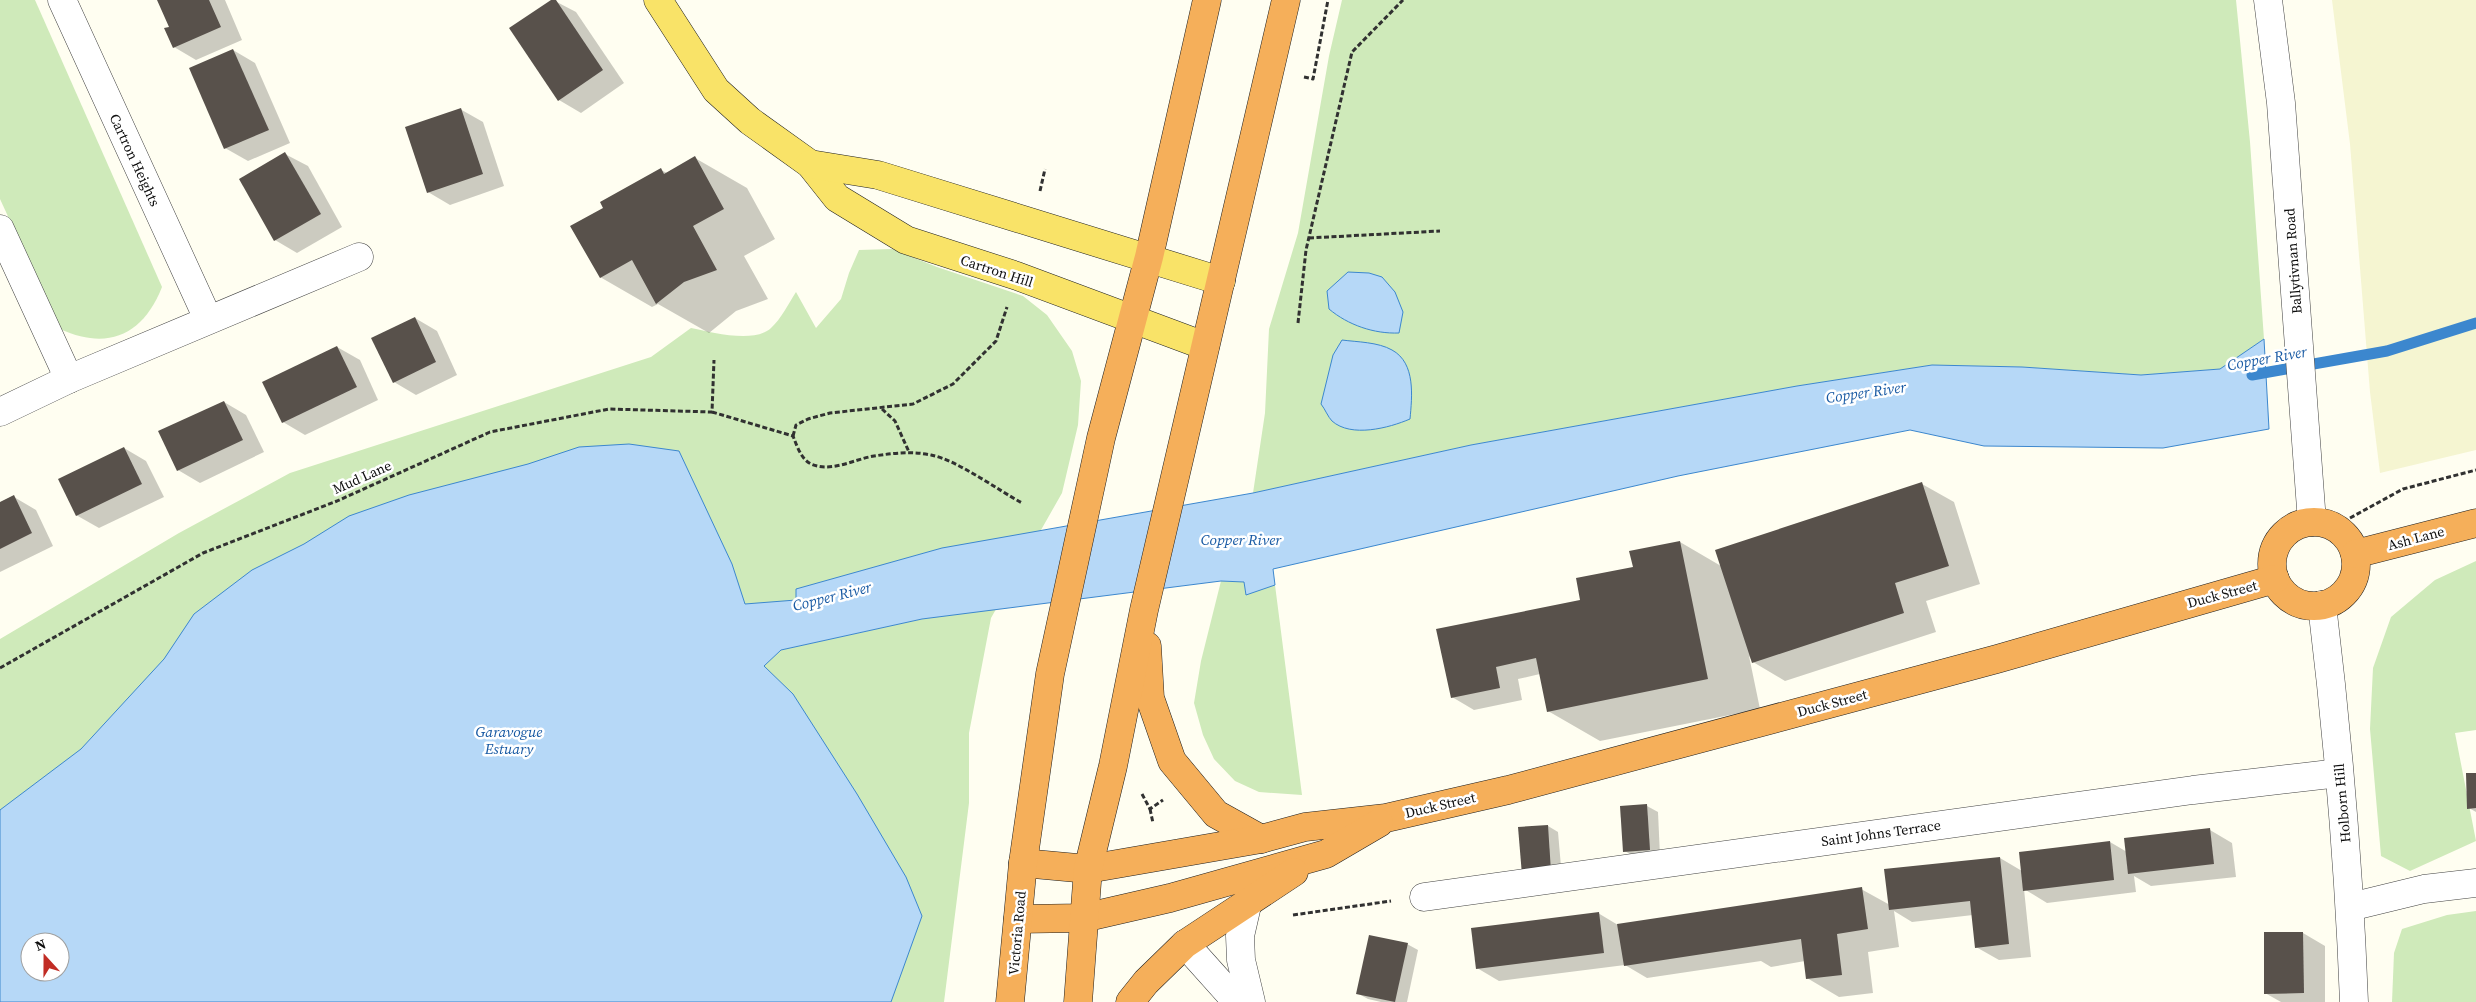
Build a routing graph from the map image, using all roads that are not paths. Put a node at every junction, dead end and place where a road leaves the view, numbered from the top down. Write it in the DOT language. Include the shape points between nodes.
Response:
graph roads {
  1 [pos="62,0"];
  2 [pos="658,0"];
  3 [pos="1207,0"];
  4 [pos="1286,0"];
  5 [pos="2268,0"];
  6 [pos="810,164"];
  7 [pos="0,229"];
  8 [pos="359,257"];
  9 [pos="1149,257"];
  10 [pos="1221,281"];
  11 [pos="208,319"];
  12 [pos="1132,319"];
  13 [pos="1205,346"];
  14 [pos="69,379"];
  15 [pos="0,412"];
  16 [pos="2476,523"];
  17 [pos="2323,524"];
  18 [pos="2355,554"];
  19 [pos="2275,580"];
  20 [pos="2322,605"];
  21 [pos="1144,610"];
  22 [pos="2339,773"];
  23 [pos="1386,818"];
  24 [pos="1261,839"];
  25 [pos="1316,857"];
  26 [pos="1023,863"];
  27 [pos="1088,869"];
  28 [pos="2476,883"];
  29 [pos="1424,898"];
  30 [pos="1248,902"];
  31 [pos="2350,907"];
  32 [pos="1018,918"];
  33 [pos="1083,918"];
  34 [pos="1185,944"];
  35 [pos="1010,1002"];
  36 [pos="1078,1002"];
  37 [pos="1130,1002"];
  38 [pos="1237,1002"];
  39 [pos="1251,1002"];
  40 [pos="2354,1002"];
  1 -- 11 [label="street, Cartron Heights"];
  2 -- 6 [label="main road, Cartron Hill" via="716,90 750,121"];
  3 -- 9 [label="highway, Victoria Road"];
  4 -- 10 [label="highway"];
  5 -- 17 [label="street, Ballytivnan Road" via="2281,102 2304,408"];
  6 -- 9 [label="main road, Cartron Hill" via="878,175"];
  6 -- 12 [label="main road, Cartron Hill" via="837,198 906,240 1017,276"];
  7 -- 14 [label="street"];
  8 -- 11 [label="street"];
  9 -- 10 [label="main road, Cartron Hill"];
  9 -- 12 [label="highway, Victoria Road"];
  10 -- 13 [label="highway"];
  11 -- 14 [label="street"];
  12 -- 13 [label="main road, Cartron Hill"];
  12 -- 26 [label="highway, Victoria Road" via="1101,438 1050,674"];
  13 -- 21 [label="highway"];
  14 -- 15 [label="street"];
  16 -- 18 [label="highway, Ash Lane"];
  17 -- 18 [label="highway" via="2344,534"];
  17 -- 19 [label="highway" via="2299,525 2278,541 2272,566"];
  18 -- 20 [label="highway" via="2353,580 2345,592"];
  19 -- 20 [label="highway" via="2282,592 2294,601"];
  19 -- 23 [label="highway, Duck Street" via="1997,659 1508,790"];
  20 -- 22 [label="street, Holborn Hill"];
  21 -- 24 [label="highway" via="1150,698 1172,761 1216,814"];
  21 -- 27 [label="highway" via="1113,766"];
  22 -- 29 [label="street, Saint Johns Terrace" via="2193,790"];
  22 -- 31 [label="street, Holborn Hill"];
  23 -- 24 [label="highway, Duck Street" via="1305,827"];
  23 -- 25 [label="highway, Duck Street"];
  24 -- 27 [label="highway, Duck Street"];
  25 -- 30 [label="highway"];
  25 -- 33 [label="highway, Duck Street" via="1170,898"];
  26 -- 27 [label="highway, Duck Street"];
  26 -- 32 [label="highway, Victoria Road"];
  27 -- 33 [label="highway"];
  28 -- 31 [label="street" via="2424,889"];
  30 -- 34 [label="highway"];
  30 -- 39 [label="street" via="1240,936"];
  31 -- 40 [label="street, Holborn Hill"];
  32 -- 33 [label="highway, Duck Street"];
  32 -- 35 [label="highway, Victoria Road"];
  33 -- 36 [label="highway"];
  34 -- 37 [label="highway"];
  34 -- 38 [label="street"];
}
